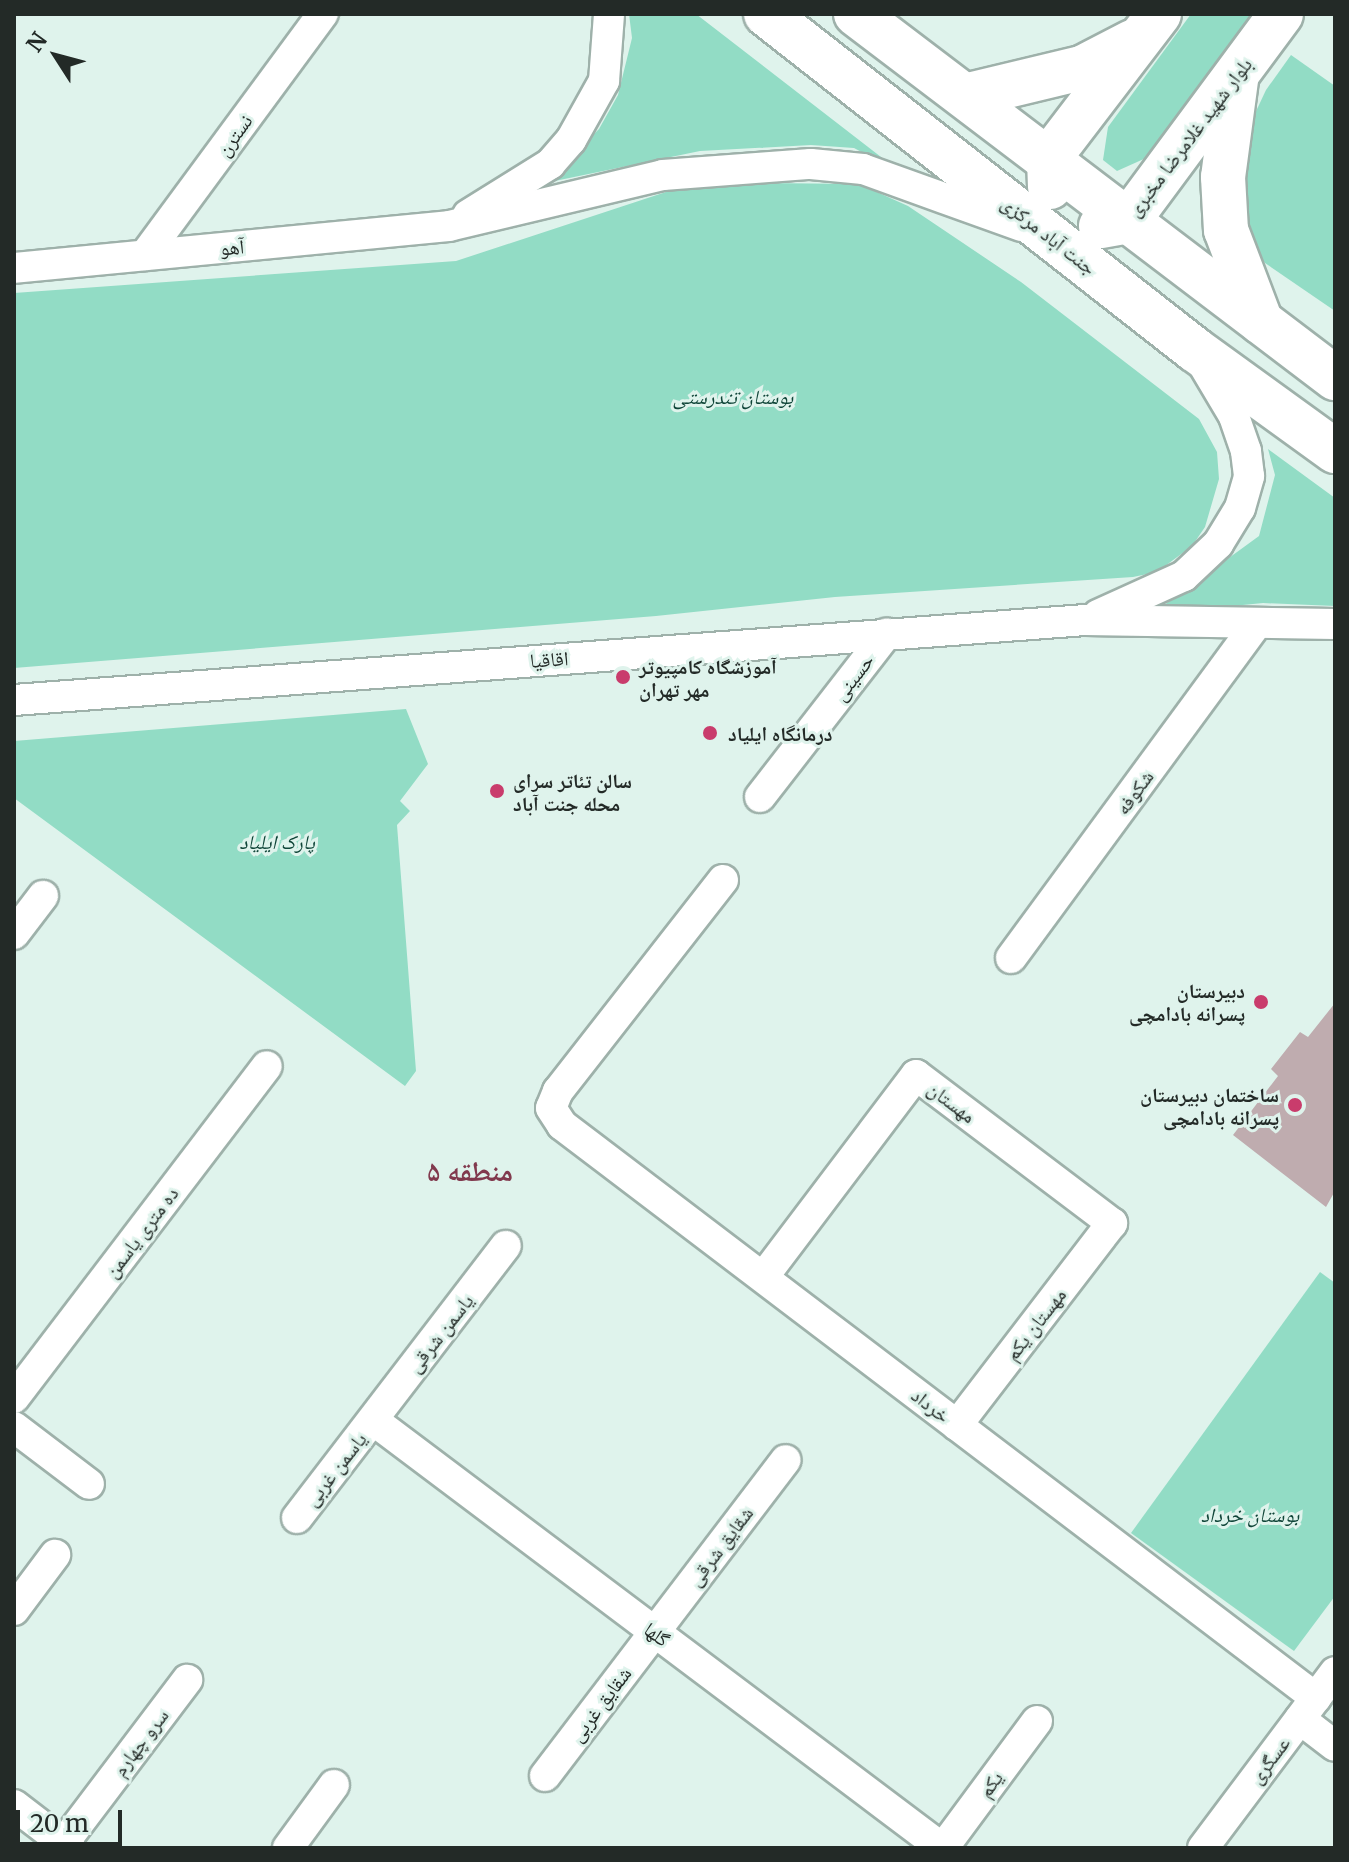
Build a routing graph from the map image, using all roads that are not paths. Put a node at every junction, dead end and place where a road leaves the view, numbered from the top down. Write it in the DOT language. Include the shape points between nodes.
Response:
graph roads {
  1 [pos="323,14"];
  2 [pos="609,14"];
  3 [pos="766,14"];
  4 [pos="856,14"];
  5 [pos="1281,14"];
  6 [pos="1150,26"];
  7 [pos="1238,72"];
  8 [pos="965,96"];
  9 [pos="1049,158"];
  10 [pos="1128,221"];
  11 [pos="449,226"];
  12 [pos="1051,237"];
  13 [pos="145,255"];
  14 [pos="14,268"];
  15 [pos="1261,322"];
  16 [pos="1194,349"];
  17 [pos="1335,378"];
  18 [pos="1335,451"];
  19 [pos="1085,620"];
  20 [pos="1335,624"];
  21 [pos="1256,625"];
  22 [pos="887,633"];
  23 [pos="14,700"];
  24 [pos="760,797"];
  25 [pos="723,880"];
  26 [pos="43,896"];
  27 [pos="14,934"];
  28 [pos="1011,958"];
  29 [pos="267,1066"];
  30 [pos="1112,1223"];
  31 [pos="506,1246"];
  32 [pos="764,1276"];
  33 [pos="14,1398"];
  34 [pos="373,1420"];
  35 [pos="957,1425"];
  36 [pos="14,1427"];
  37 [pos="786,1460"];
  38 [pos="89,1484"];
  39 [pos="297,1518"];
  40 [pos="55,1555"];
  41 [pos="14,1610"];
  42 [pos="655,1632"];
  43 [pos="1335,1672"];
  44 [pos="187,1680"];
  45 [pos="1308,1708"];
  46 [pos="1037,1721"];
  47 [pos="1335,1746"];
  48 [pos="545,1776"];
  49 [pos="334,1785"];
  50 [pos="14,1805"];
  51 [pos="65,1846"];
  52 [pos="288,1848"];
  53 [pos="942,1848"];
  54 [pos="1203,1848"];
  1 -- 13 [label="street, نسترن"];
  2 -- 11 [label="street" via="604,81 571,140 550,164"];
  3 -- 12 [label="main road, جنت آباد مرکزی"];
  4 -- 8 [label="main road"];
  5 -- 7 [label="main road, بلوار شهید غلامرضا مخبری"];
  6 -- 8 [label="main road" via="1082,68"];
  6 -- 9 [label="main road"];
  7 -- 10 [label="main road, بلوار شهید غلامرضا مخبری"];
  7 -- 15 [label="main road" via="1225,139 1226,230"];
  8 -- 9 [label="main road"];
  9 -- 10 [label="main road"];
  9 -- 12 [label="main road"];
  10 -- 12 [label="main road, بلوار شهید غلامرضا مخبری"];
  10 -- 15 [label="main road"];
  11 -- 12 [label="street, آهو" via="663,175 811,164 863,169"];
  11 -- 13 [label="street, آهو"];
  12 -- 16 [label="main road, جنت آباد مرکزی"];
  13 -- 14 [label="street, آهو"];
  15 -- 17 [label="main road"];
  16 -- 18 [label="main road, جنت آباد مرکزی"];
  16 -- 19 [label="street" via="1234,416 1246,451 1249,476 1240,508 1218,544 1184,576"];
  19 -- 21 [label="street"];
  19 -- 22 [label="street, اقاقیا"];
  20 -- 21 [label="street"];
  21 -- 28 [label="street, شکوفه"];
  22 -- 23 [label="street, اقاقیا"];
  22 -- 24 [label="street, حسینی"];
  25 -- 32 [label="street, خرداد" via="558,1091 551,1108 562,1125"];
  26 -- 27 [label="street"];
  29 -- 33 [label="street, ده متری یاسمن"];
  30 -- 32 [label="street, مهستان" via="916,1075"];
  30 -- 35 [label="street, مهستان یکم"];
  31 -- 34 [label="street, یاسمن شرقی"];
  32 -- 35 [label="street, خرداد"];
  34 -- 39 [label="street, یاسمن غربی"];
  34 -- 42 [label="street, گلها"];
  35 -- 45 [label="street, خرداد"];
  36 -- 38 [label="street"];
  37 -- 42 [label="street, شقایق شرقی"];
  40 -- 41 [label="street"];
  42 -- 48 [label="street, شقایق غربی"];
  42 -- 53 [label="street, گلها"];
  43 -- 45 [label="street, عسگری"];
  44 -- 51 [label="street, سرو چهارم"];
  45 -- 47 [label="street, خرداد"];
  45 -- 54 [label="street, عسگری"];
  46 -- 53 [label="street, یکم"];
  49 -- 52 [label="street"];
  50 -- 51 [label="street"];
}
